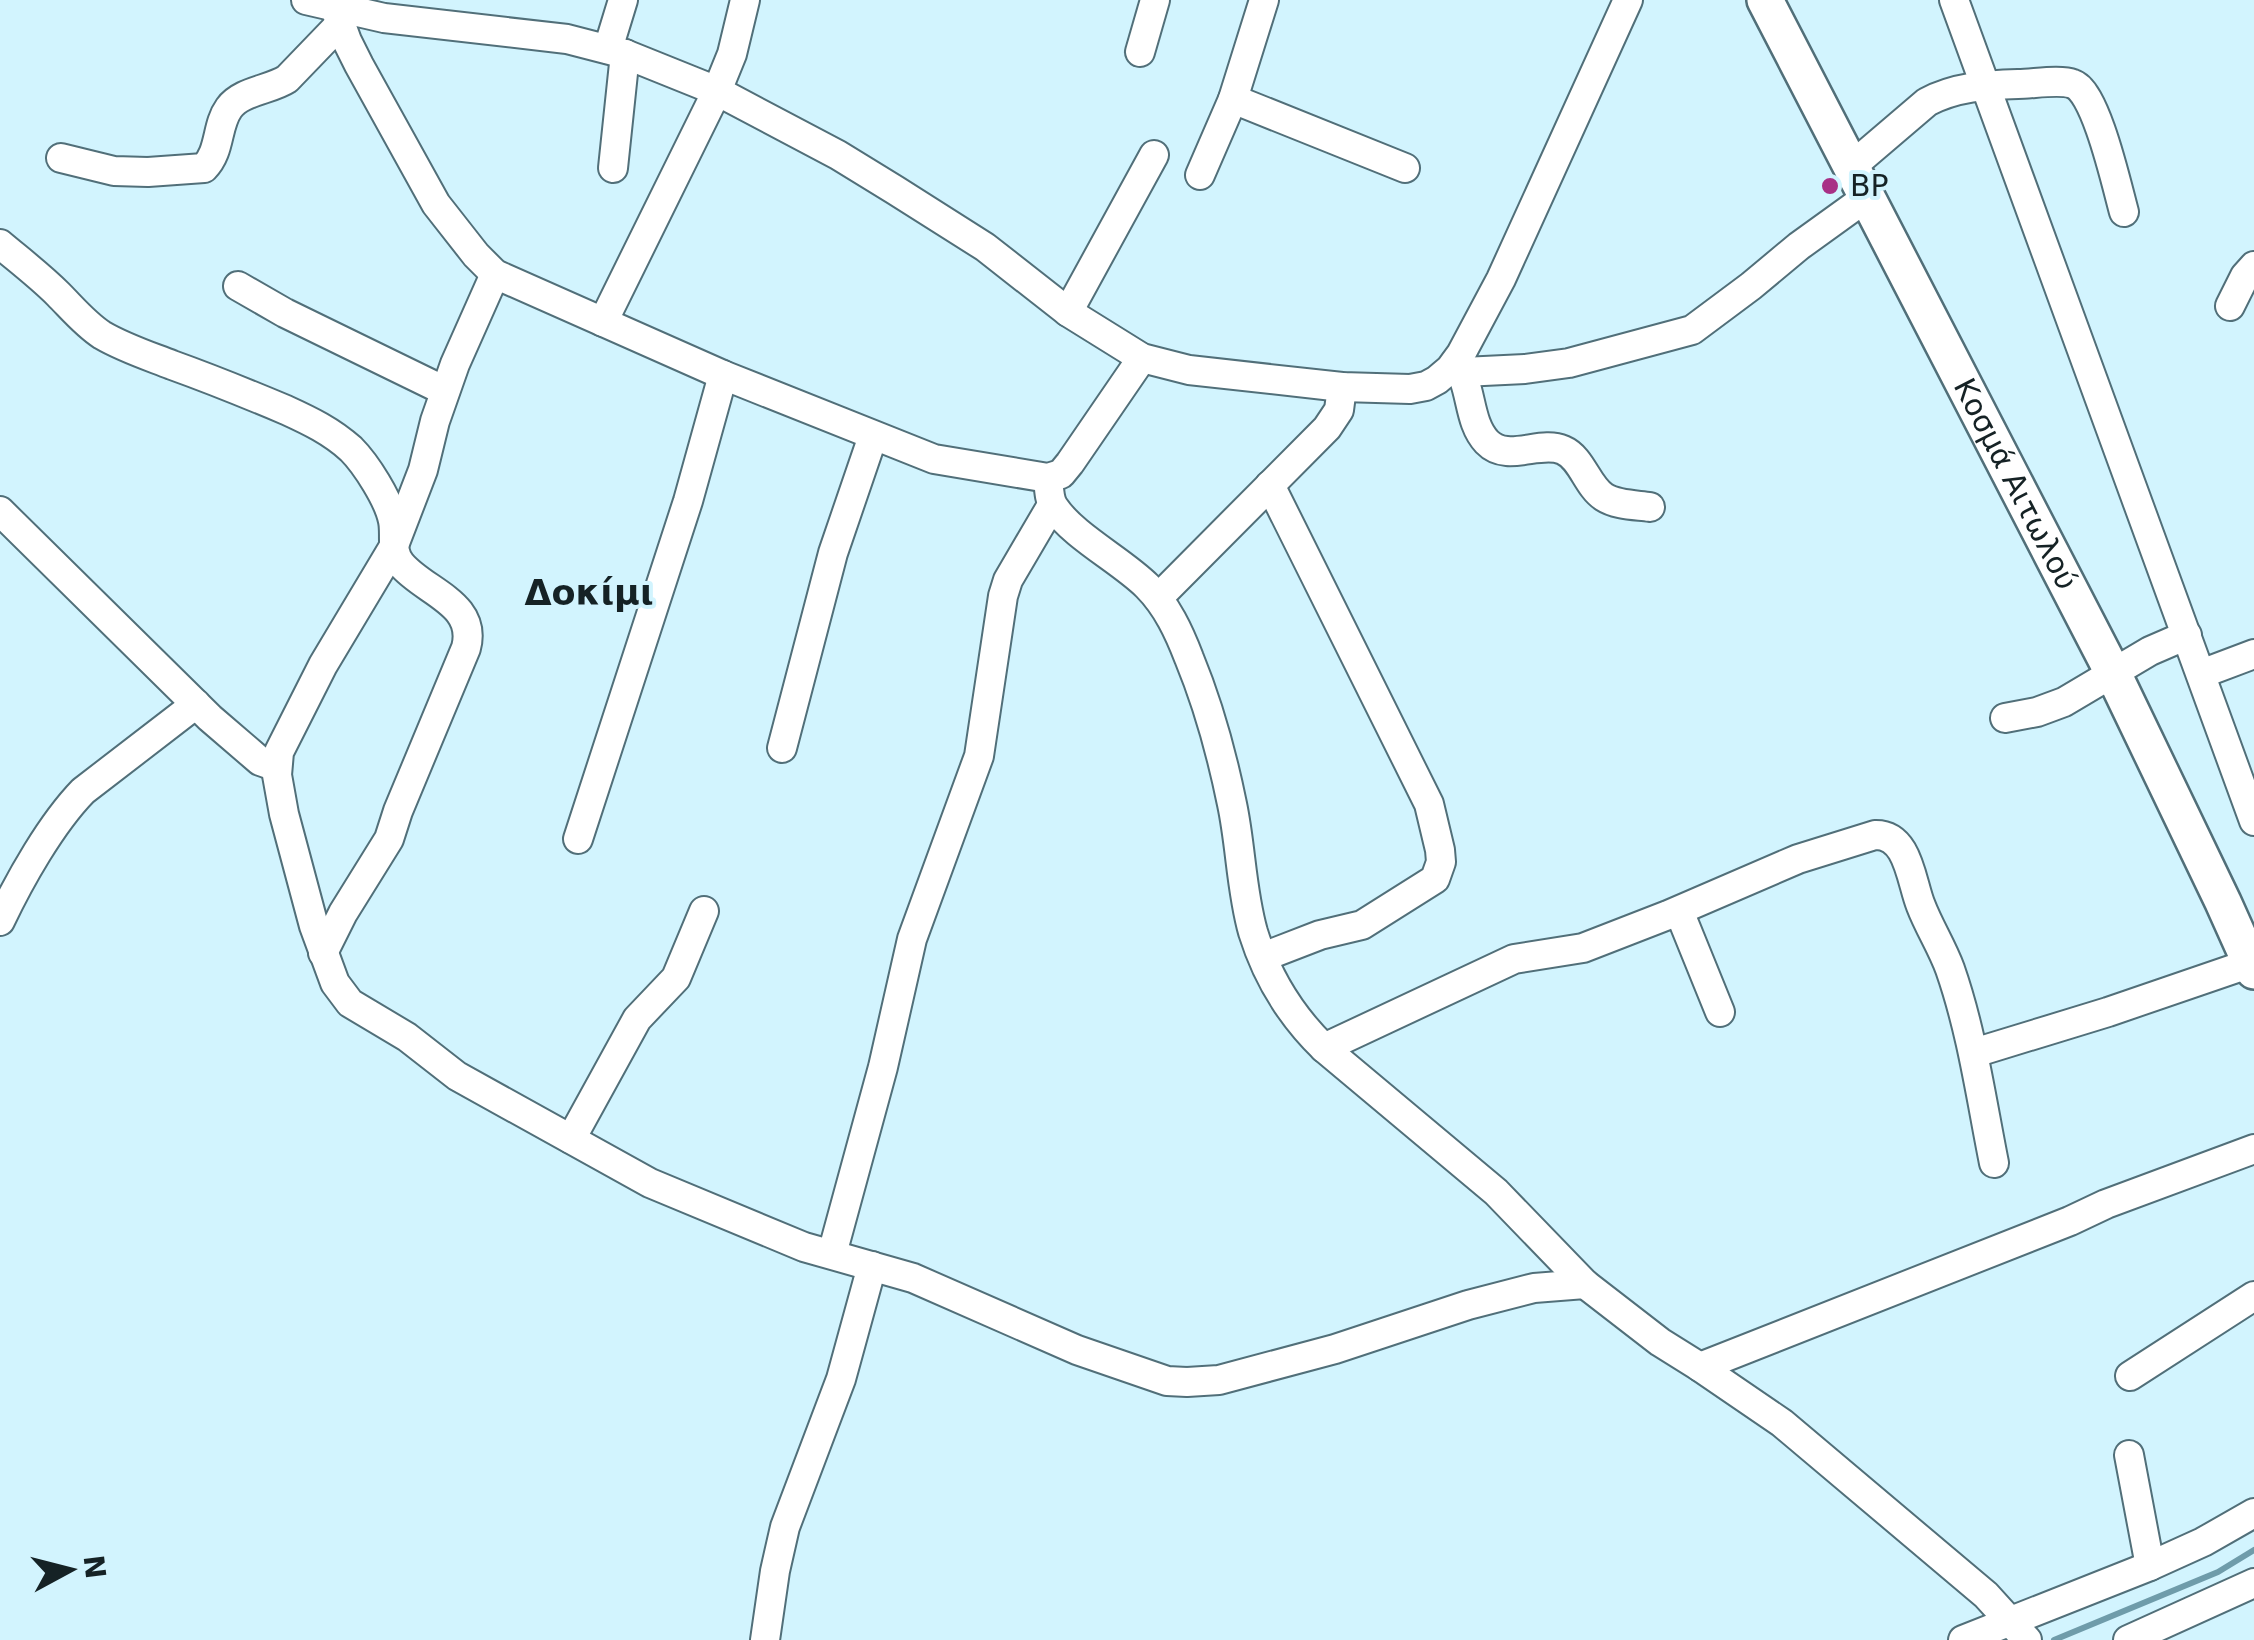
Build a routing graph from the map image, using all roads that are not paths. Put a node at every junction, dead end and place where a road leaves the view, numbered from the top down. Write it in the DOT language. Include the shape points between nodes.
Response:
graph roads {
  1 [pos="306,0"];
  2 [pos="623,0"];
  3 [pos="744,0"];
  4 [pos="1155,0"];
  5 [pos="1264,0"];
  6 [pos="1628,0"];
  7 [pos="1766,0"];
  8 [pos="1954,0"];
  9 [pos="386,9"];
  10 [pos="338,16"];
  11 [pos="616,51"];
  12 [pos="1140,52"];
  13 [pos="1984,85"];
  14 [pos="718,91"];
  15 [pos="1233,99"];
  16 [pos="1154,155"];
  17 [pos="60,158"];
  18 [pos="614,168"];
  19 [pos="1405,168"];
  20 [pos="1200,175"];
  21 [pos="1859,181"];
  22 [pos="2124,212"];
  23 [pos="0,244"];
  24 [pos="2254,266"];
  25 [pos="494,274"];
  26 [pos="238,286"];
  27 [pos="2230,306"];
  28 [pos="1068,312"];
  29 [pos="603,322"];
  30 [pos="1142,358"];
  31 [pos="1459,368"];
  32 [pos="723,375"];
  33 [pos="1342,387"];
  34 [pos="445,391"];
  35 [pos="873,436"];
  36 [pos="1270,485"];
  37 [pos="1050,492"];
  38 [pos="1650,508"];
  39 [pos="0,511"];
  40 [pos="393,548"];
  41 [pos="1158,598"];
  42 [pos="2187,635"];
  43 [pos="2254,654"];
  44 [pos="2113,673"];
  45 [pos="2201,674"];
  46 [pos="196,704"];
  47 [pos="2005,718"];
  48 [pos="782,748"];
  49 [pos="277,768"];
  50 [pos="2254,821"];
  51 [pos="578,838"];
  52 [pos="704,911"];
  53 [pos="1679,911"];
  54 [pos="0,920"];
  55 [pos="323,954"];
  56 [pos="1263,957"];
  57 [pos="2252,967"];
  58 [pos="1720,1012"];
  59 [pos="1324,1048"];
  60 [pos="1974,1053"];
  61 [pos="572,1139"];
  62 [pos="2254,1149"];
  63 [pos="1994,1163"];
  64 [pos="832,1254"];
  65 [pos="872,1266"];
  66 [pos="1586,1284"];
  67 [pos="2254,1296"];
  68 [pos="1700,1367"];
  69 [pos="2130,1376"];
  70 [pos="2128,1455"];
  71 [pos="2254,1514"];
  72 [pos="2150,1566"];
  73 [pos="2254,1583"];
  74 [pos="2020,1633"];
  75 [pos="765,1640"];
  76 [pos="1963,1640"];
  77 [pos="2128,1640"];
  1 -- 10 [label="street"];
  2 -- 11 [label="street"];
  3 -- 14 [label="street"];
  4 -- 12 [label="street"];
  5 -- 15 [label="street"];
  6 -- 31 [label="street"];
  7 -- 21 [label="main road, Κοσμά Αιτωλού"];
  8 -- 13 [label="street"];
  9 -- 10 [label="street"];
  9 -- 11 [label="street"];
  10 -- 17 [label="street" via="287,79 228,109 204,168 114,171"];
  10 -- 25 [label="street" via="436,204"];
  11 -- 14 [label="street"];
  11 -- 18 [label="street"];
  13 -- 21 [label="street" via="1926,102"];
  13 -- 22 [label="street" via="2070,83 2084,91"];
  13 -- 42 [label="street"];
  14 -- 28 [label="street" via="838,154 985,247"];
  14 -- 29 [label="street"];
  15 -- 19 [label="street"];
  15 -- 20 [label="street"];
  16 -- 28 [label="street"];
  21 -- 31 [label="street" via="1799,246 1698,327 1569,363"];
  21 -- 44 [label="main road, Κοσμά Αιτωλού"];
  23 -- 40 [label="street" via="102,335 328,430 368,470 392,517"];
  24 -- 27 [label="street"];
  25 -- 29 [label="street"];
  25 -- 34 [label="street"];
  26 -- 34 [label="street"];
  28 -- 30 [label="street"];
  29 -- 32 [label="street"];
  30 -- 33 [label="street" via="1189,370"];
  30 -- 37 [label="street"];
  31 -- 33 [label="street" via="1423,387"];
  31 -- 38 [label="street" via="1488,443 1511,451 1560,448 1600,495"];
  32 -- 35 [label="street"];
  32 -- 51 [label="street"];
  33 -- 36 [label="street" via="1330,424"];
  34 -- 40 [label="street"];
  35 -- 37 [label="street"];
  35 -- 48 [label="street" via="833,553"];
  36 -- 41 [label="street"];
  36 -- 56 [label="street" via="1430,804 1441,862 1435,880 1362,924"];
  37 -- 41 [label="street" via="1082,534"];
  37 -- 64 [label="street" via="1003,596 978,756 912,940"];
  39 -- 46 [label="street"];
  40 -- 49 [label="street" via="286,736"];
  40 -- 55 [label="street" via="414,577 459,610 468,641 388,839"];
  41 -- 56 [label="street" via="1205,705"];
  42 -- 44 [label="street"];
  42 -- 45 [label="street"];
  43 -- 45 [label="street"];
  44 -- 47 [label="street" via="2051,707"];
  44 -- 57 [label="main road, Κοσμά Αιτωλού"];
  45 -- 50 [label="street"];
  46 -- 49 [label="street" via="260,761"];
  46 -- 54 [label="street" via="67,808"];
  49 -- 55 [label="street"];
  52 -- 61 [label="street" via="676,978 636,1019"];
  53 -- 58 [label="street"];
  53 -- 59 [label="street" via="1583,948 1514,959"];
  53 -- 60 [label="street" via="1798,860 1885,835 1900,846 1950,967"];
  55 -- 61 [label="street" via="350,1003 457,1076"];
  56 -- 59 [label="street" via="1289,1009"];
  57 -- 60 [label="street"];
  59 -- 66 [label="street" via="1496,1192"];
  60 -- 63 [label="street"];
  61 -- 64 [label="street" via="650,1182"];
  62 -- 68 [label="street"];
  64 -- 65 [label="street"];
  65 -- 66 [label="street" via="1129,1370 1187,1382 1286,1364 1468,1304"];
  65 -- 75 [label="street" via="842,1379 785,1527"];
  66 -- 68 [label="street"];
  67 -- 69 [label="street"];
  68 -- 74 [label="street" via="1828,1461 1986,1595"];
  70 -- 72 [label="street"];
  71 -- 72 [label="street"];
  72 -- 74 [label="street"];
  73 -- 77 [label="street"];
  74 -- 76 [label="street"];
}
